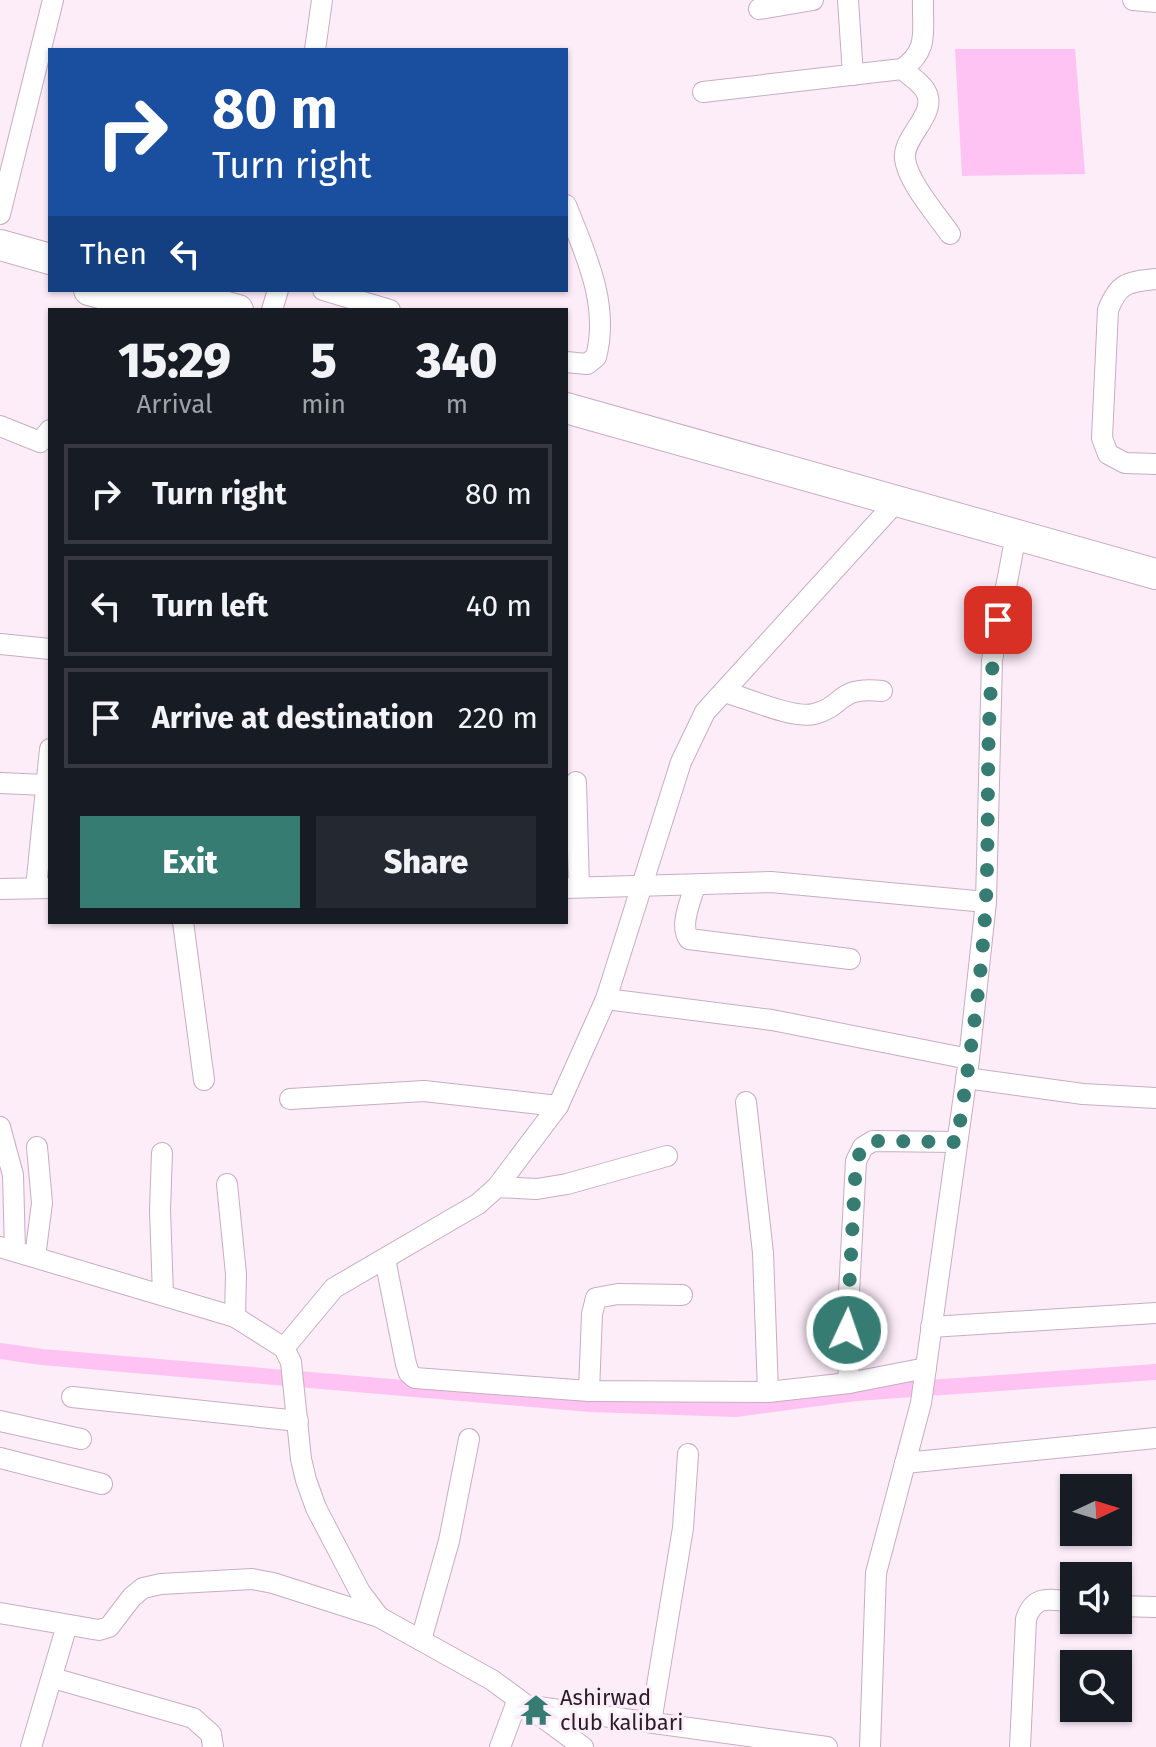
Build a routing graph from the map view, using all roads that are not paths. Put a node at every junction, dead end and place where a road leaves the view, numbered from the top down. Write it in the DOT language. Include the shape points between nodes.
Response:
graph roads {
  1 [pos="53,0"];
  2 [pos="322,0"];
  3 [pos="813,0"];
  4 [pos="848,0"];
  5 [pos="923,0"];
  6 [pos="1133,0"];
  7 [pos="1156,2"];
  8 [pos="759,9"];
  9 [pos="315,48"];
  10 [pos="902,69"];
  11 [pos="853,75"];
  12 [pos="703,92"];
  13 [pos="568,210"];
  14 [pos="0,214"];
  15 [pos="950,234"];
  16 [pos="0,245"];
  17 [pos="48,258"];
  18 [pos="0,266"];
  19 [pos="48,279"];
  20 [pos="1156,279"];
  21 [pos="96,292"];
  22 [pos="170,292"];
  23 [pos="330,292"];
  24 [pos="126,300"];
  25 [pos="155,308"];
  26 [pos="230,308"];
  27 [pos="383,308"];
  28 [pos="568,362"];
  29 [pos="568,409"];
  30 [pos="568,424"];
  31 [pos="0,426"];
  32 [pos="47,439"];
  33 [pos="1156,464"];
  34 [pos="891,508"];
  35 [pos="1014,543"];
  36 [pos="1156,574"];
  37 [pos="1156,588"];
  38 [pos="0,644"];
  39 [pos="48,649"];
  40 [pos="882,691"];
  41 [pos="724,692"];
  42 [pos="48,767"];
  43 [pos="576,782"];
  44 [pos="0,783"];
  45 [pos="46,785"];
  46 [pos="695,885"];
  47 [pos="644,887"];
  48 [pos="43,888"];
  49 [pos="572,888"];
  50 [pos="0,889"];
  51 [pos="986,902"];
  52 [pos="183,924"];
  53 [pos="850,959"];
  54 [pos="606,999"];
  55 [pos="968,1068"];
  56 [pos="204,1080"];
  57 [pos="1156,1098"];
  58 [pos="290,1099"];
  59 [pos="746,1102"];
  60 [pos="558,1106"];
  61 [pos="0,1127"];
  62 [pos="957,1142"];
  63 [pos="37,1147"];
  64 [pos="162,1153"];
  65 [pos="667,1156"];
  66 [pos="227,1184"];
  67 [pos="497,1187"];
  68 [pos="7,1249"];
  69 [pos="35,1257"];
  70 [pos="385,1259"];
  71 [pos="163,1295"];
  72 [pos="682,1295"];
  73 [pos="1156,1313"];
  74 [pos="235,1317"];
  75 [pos="931,1327"];
  76 [pos="287,1355"];
  77 [pos="925,1373"];
  78 [pos="849,1383"];
  79 [pos="589,1391"];
  80 [pos="768,1392"];
  81 [pos="72,1397"];
  82 [pos="0,1421"];
  83 [pos="298,1421"];
  84 [pos="1156,1438"];
  85 [pos="81,1439"];
  86 [pos="469,1439"];
  87 [pos="688,1454"];
  88 [pos="0,1458"];
  89 [pos="905,1463"];
  90 [pos="102,1484"];
  91 [pos="1060,1601"];
  92 [pos="1132,1606"];
  93 [pos="1156,1607"];
  94 [pos="0,1613"];
  95 [pos="379,1617"];
  96 [pos="67,1625"];
  97 [pos="421,1640"];
  98 [pos="53,1678"];
  99 [pos="523,1703"];
  100 [pos="651,1722"];
  101 [pos="31,1747"];
  102 [pos="213,1747"];
  103 [pos="500,1747"];
  104 [pos="583,1747"];
  105 [pos="827,1747"];
  106 [pos="870,1747"];
  107 [pos="1020,1747"];
  1 -- 14 [label="street"];
  2 -- 9 [label="street"];
  3 -- 8 [label="street"];
  4 -- 11 [label="street"];
  5 -- 10 [label="street" via="922,47 917,59"];
  6 -- 7 [label="street"];
  10 -- 11 [label="street"];
  10 -- 15 [label="street" via="925,90 929,101 904,148 905,162"];
  11 -- 12 [label="street"];
  13 -- 28 [label="street" via="592,270 601,326 596,357 587,364"];
  16 -- 17 [label="highway"];
  18 -- 19 [label="highway"];
  20 -- 33 [label="street" via="1130,282 1115,292 1108,310 1102,438 1108,454 1125,463"];
  21 -- 24 [label="highway"];
  22 -- 26 [label="highway"];
  23 -- 27 [label="street"];
  24 -- 25 [label="highway"];
  29 -- 34 [label="highway"];
  30 -- 34 [label="highway"];
  31 -- 32 [label="street"];
  34 -- 35 [label="highway"];
  34 -- 41 [label="street"];
  35 -- 36 [label="highway"];
  35 -- 37 [label="highway"];
  35 -- 51 [label="street" via="992,660"];
  38 -- 39 [label="street"];
  40 -- 41 [label="street" via="855,690 823,711 803,715"];
  41 -- 47 [label="street" via="692,735"];
  42 -- 45 [label="street"];
  43 -- 49 [label="street"];
  44 -- 45 [label="street"];
  45 -- 48 [label="street"];
  46 -- 47 [label="street"];
  46 -- 51 [label="street" via="771,882"];
  46 -- 53 [label="street" via="685,924 689,939"];
  47 -- 49 [label="street"];
  47 -- 54 [label="street"];
  48 -- 50 [label="street"];
  51 -- 55 [label="street"];
  52 -- 56 [label="street"];
  54 -- 55 [label="street" via="772,1020"];
  54 -- 60 [label="street"];
  55 -- 57 [label="street" via="1083,1094"];
  55 -- 62 [label="street"];
  58 -- 60 [label="street" via="424,1091"];
  59 -- 80 [label="street" via="763,1253"];
  60 -- 67 [label="street"];
  61 -- 68 [label="street" via="13,1175"];
  62 -- 75 [label="street"];
  62 -- 78 [label="street" via="873,1141 856,1161"];
  63 -- 69 [label="street" via="42,1203"];
  64 -- 71 [label="street"];
  65 -- 67 [label="street" via="567,1184"];
  66 -- 74 [label="street"];
  67 -- 70 [label="street" via="478,1204"];
  68 -- 69 [label="street"];
  69 -- 71 [label="street"];
  70 -- 76 [label="street" via="334,1288"];
  70 -- 79 [label="street" via="406,1364 415,1378"];
  71 -- 74 [label="street"];
  72 -- 79 [label="street" via="596,1298"];
  73 -- 75 [label="street"];
  74 -- 76 [label="street"];
  75 -- 77 [label="street"];
  76 -- 83 [label="street"];
  77 -- 78 [label="street"];
  77 -- 89 [label="street"];
  78 -- 80 [label="street"];
  79 -- 80 [label="street"];
  81 -- 83 [label="street"];
  82 -- 85 [label="street"];
  83 -- 95 [label="street" via="301,1459 316,1508"];
  84 -- 89 [label="street"];
  86 -- 97 [label="street" via="449,1541"];
  87 -- 100 [label="street" via="683,1528"];
  88 -- 90 [label="street"];
  89 -- 106 [label="street" via="876,1573"];
  91 -- 107 [label="street" via="1038,1601 1026,1619"];
  92 -- 93 [label="street"];
  94 -- 96 [label="street"];
  95 -- 96 [label="street" via="252,1579 143,1588 109,1627"];
  95 -- 97 [label="street"];
  96 -- 98 [label="street"];
  97 -- 99 [label="street"];
  98 -- 101 [label="street"];
  98 -- 102 [label="street" via="193,1718 211,1734"];
  99 -- 100 [label="street"];
  99 -- 103 [label="street"];
  99 -- 104 [label="street"];
  100 -- 105 [label="street"];
}
